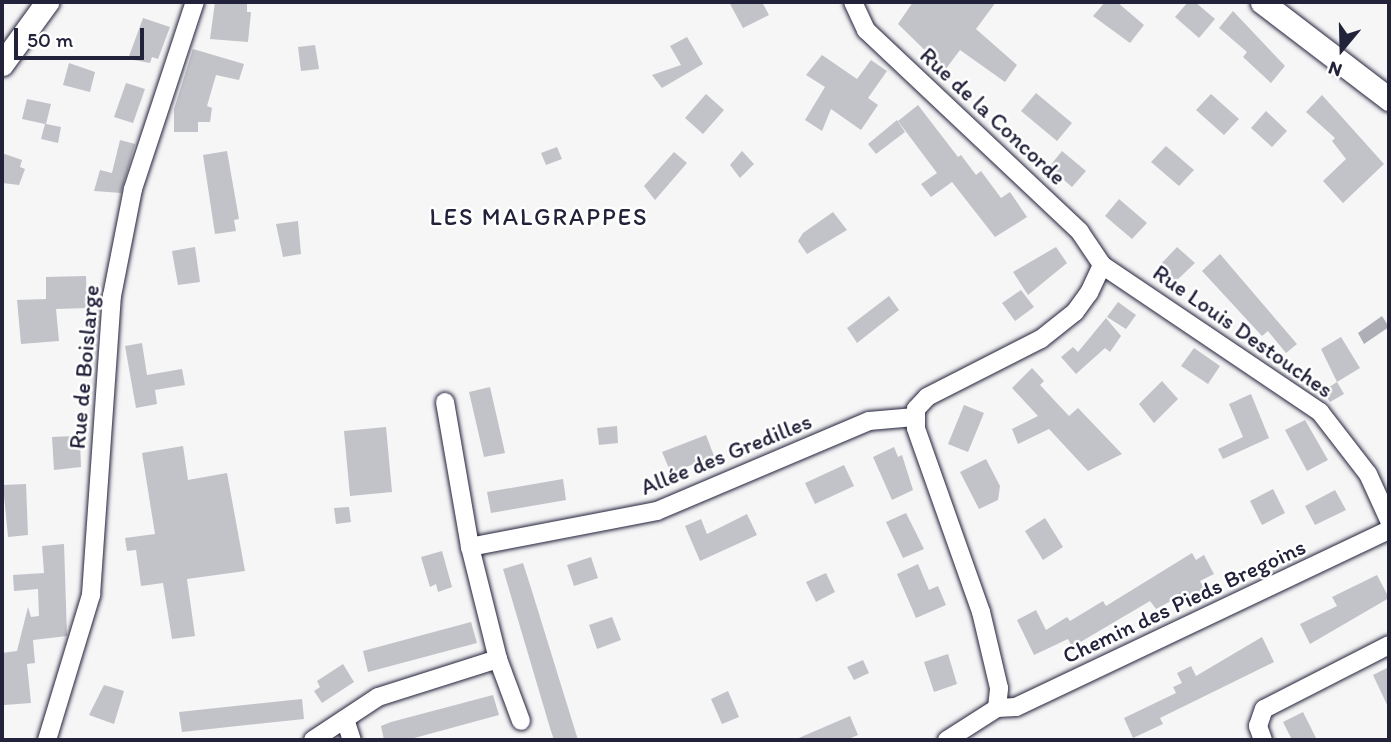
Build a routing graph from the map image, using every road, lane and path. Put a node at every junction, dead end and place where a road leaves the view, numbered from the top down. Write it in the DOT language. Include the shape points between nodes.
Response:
graph roads {
  1 [pos="47,2"];
  2 [pos="195,2"];
  3 [pos="853,2"];
  4 [pos="1262,2"];
  5 [pos="2,64"];
  6 [pos="1389,99"];
  7 [pos="1102,265"];
  8 [pos="445,402"];
  9 [pos="915,417"];
  10 [pos="1389,520"];
  11 [pos="1389,530"];
  12 [pos="470,547"];
  13 [pos="1389,645"];
  14 [pos="498,659"];
  15 [pos="996,708"];
  16 [pos="345,719"];
  17 [pos="521,722"];
  18 [pos="47,740"];
  19 [pos="313,740"];
  20 [pos="352,740"];
  21 [pos="947,740"];
  22 [pos="1263,740"];
  1 -- 5 [label="main road"];
  2 -- 18 [label="street, Rue de Boislarge" via="133,189 112,296 91,595"];
  3 -- 7 [label="street, Rue de la Concorde" via="866,30 1080,232"];
  4 -- 6 [label="main road"];
  7 -- 9 [label="street" via="1075,312 1041,339 927,397"];
  7 -- 10 [label="street, Rue Louis Destouches" via="1320,412 1368,474"];
  8 -- 12 [label="street"];
  9 -- 12 [label="street, Allée des Gredilles" via="869,421 657,511"];
  9 -- 15 [label="street" via="981,612 999,688"];
  11 -- 15 [label="street, Chemin des Pieds Bregoins" via="1016,708"];
  12 -- 14 [label="street"];
  13 -- 22 [label="street" via="1264,709 1258,726"];
  14 -- 16 [label="street" via="378,697"];
  14 -- 17 [label="street"];
  15 -- 21 [label="street"];
  16 -- 19 [label="street"];
  16 -- 20 [label="street"];
}
